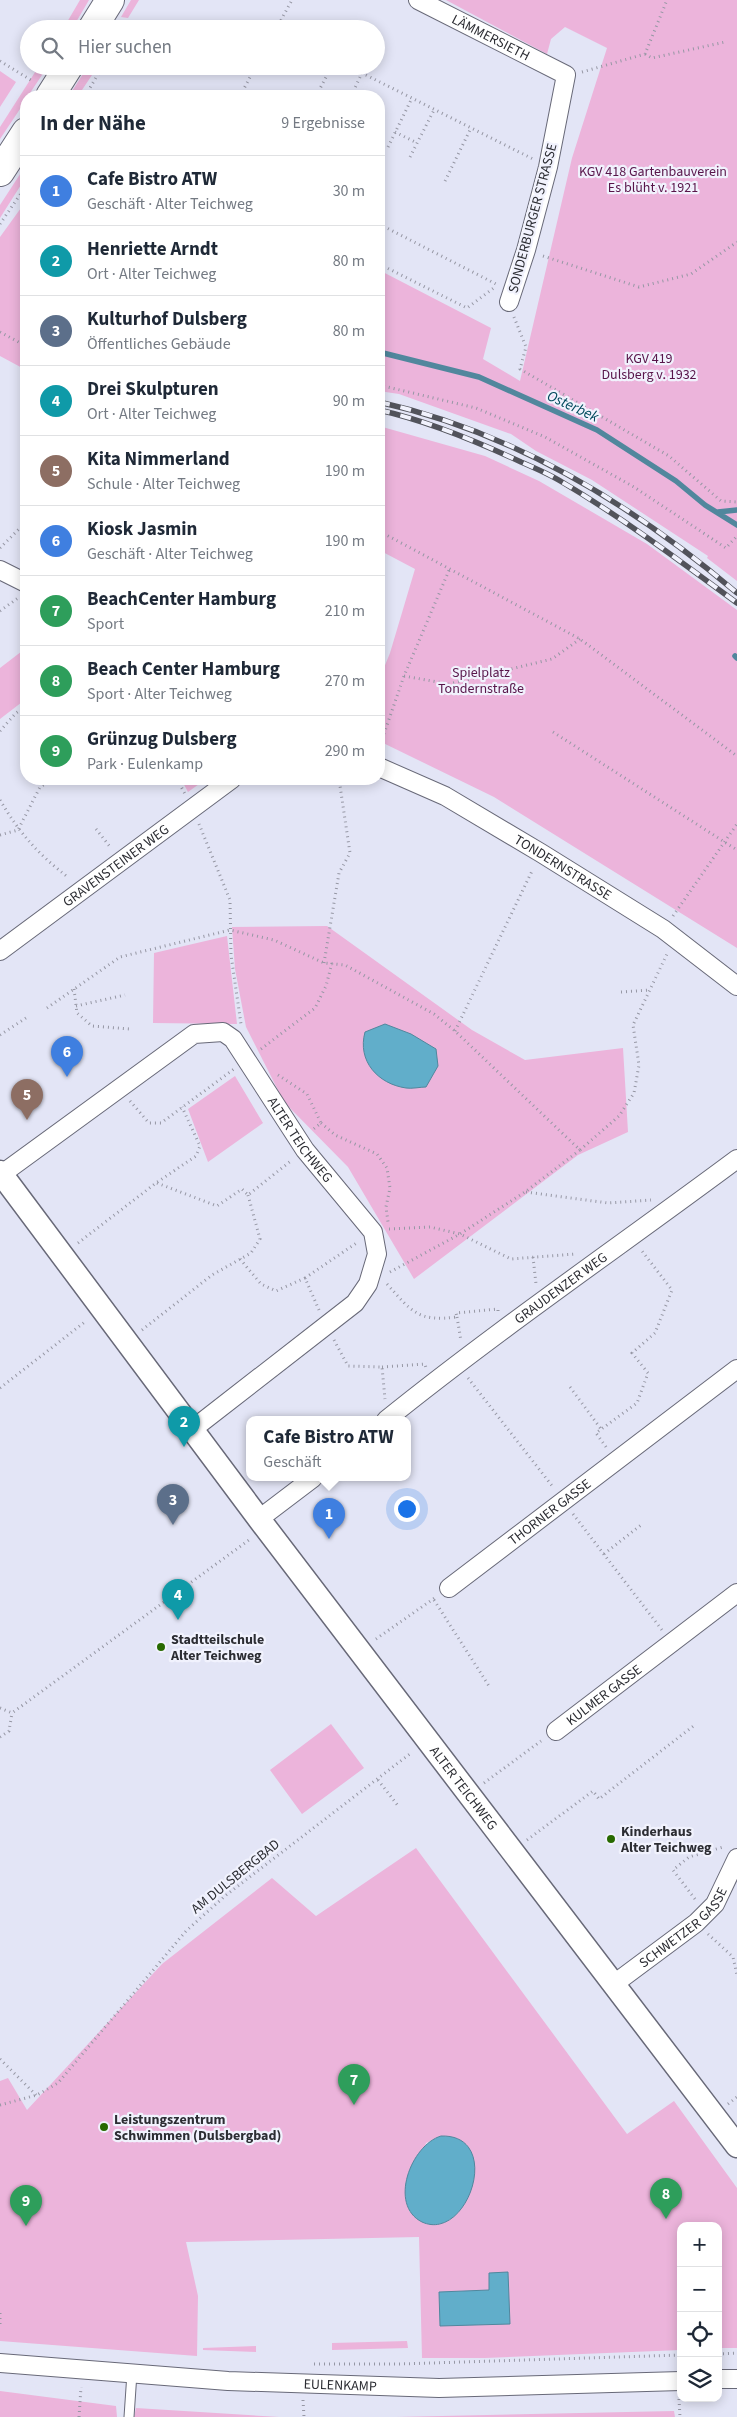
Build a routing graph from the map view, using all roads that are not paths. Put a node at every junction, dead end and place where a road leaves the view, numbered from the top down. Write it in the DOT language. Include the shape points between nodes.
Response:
graph roads {
  1 [pos="110,0"];
  2 [pos="418,0"];
  3 [pos="98,20"];
  4 [pos="63,75"];
  5 [pos="566,75"];
  6 [pos="54,90"];
  7 [pos="20,142"];
  8 [pos="0,172"];
  9 [pos="509,302"];
  10 [pos="0,570"];
  11 [pos="20,587"];
  12 [pos="385,770"];
  13 [pos="224,785"];
  14 [pos="0,952"];
  15 [pos="737,986"];
  16 [pos="737,1159"];
  17 [pos="1,1173"];
  18 [pos="737,1369"];
  19 [pos="391,1416"];
  20 [pos="192,1429"];
  21 [pos="309,1481"];
  22 [pos="263,1523"];
  23 [pos="449,1588"];
  24 [pos="737,1593"];
  25 [pos="556,1730"];
  26 [pos="732,1852"];
  27 [pos="614,1984"];
  28 [pos="735,2139"];
  29 [pos="0,2364"];
  30 [pos="132,2373"];
  31 [pos="737,2378"];
  32 [pos="722,2379"];
  33 [pos="677,2381"];
  34 [pos="129,2417"];
  1 -- 3 [label="main road"];
  2 -- 5 [label="street, LÄMMERSIETH"];
  4 -- 6 [label="main road"];
  5 -- 9 [label="street, SONDERBURGER STRASSE" via="548,167"];
  7 -- 8 [label="main road"];
  10 -- 11 [label="street"];
  12 -- 15 [label="street, TONDERNSTRASSE" via="445,796 540,854 669,934"];
  13 -- 14 [label="street, GRAVENSTEINER WEG"];
  16 -- 19 [label="street, GRAUDENZER WEG"];
  17 -- 20 [label="street, ALTER TEICHWEG"];
  17 -- 20 [label="street, ALTER TEICHWEG" via="194,1034 223,1032 252,1055 302,1146 381,1230 368,1284 355,1303"];
  18 -- 23 [label="street, THORNER GASSE"];
  20 -- 22 [label="street, ALTER TEICHWEG"];
  21 -- 22 [label="street"];
  22 -- 27 [label="street, ALTER TEICHWEG"];
  24 -- 25 [label="street, KULMER GASSE"];
  26 -- 27 [label="street, SCHWETZER GASSE" via="714,1904 701,1918"];
  27 -- 28 [label="street, ALTER TEICHWEG"];
  29 -- 30 [label="street, EULENKAMP"];
  30 -- 33 [label="street, EULENKAMP" via="228,2381 439,2388"];
  30 -- 34 [label="lane"];
  31 -- 32 [label="street"];
}
